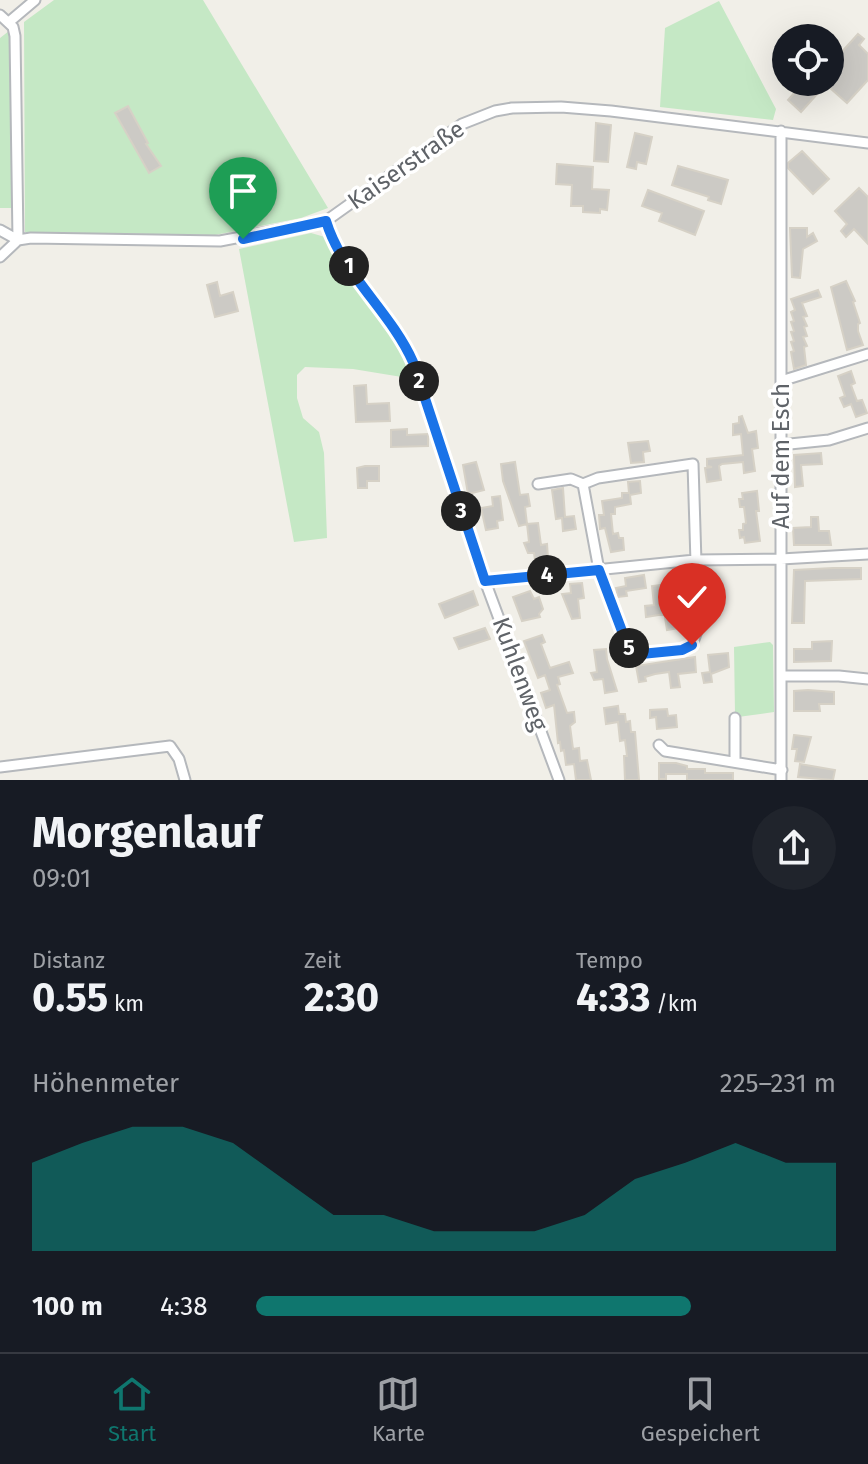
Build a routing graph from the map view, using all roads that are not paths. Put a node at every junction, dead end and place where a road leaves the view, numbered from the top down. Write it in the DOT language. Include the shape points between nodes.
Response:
graph roads {
  1 [pos="35,0"];
  2 [pos="0,15"];
  3 [pos="9,22"];
  4 [pos="781,131"];
  5 [pos="868,143"];
  6 [pos="326,221"];
  7 [pos="0,230"];
  8 [pos="18,240"];
  9 [pos="0,257"];
  10 [pos="868,354"];
  11 [pos="781,381"];
  12 [pos="868,428"];
  13 [pos="780,445"];
  14 [pos="538,484"];
  15 [pos="583,484"];
  16 [pos="868,554"];
  17 [pos="781,559"];
  18 [pos="695,560"];
  19 [pos="599,570"];
  20 [pos="485,581"];
  21 [pos="782,676"];
  22 [pos="868,679"];
  23 [pos="735,718"];
  24 [pos="659,745"];
  25 [pos="735,762"];
  26 [pos="0,767"];
  27 [pos="782,775"];
  28 [pos="185,780"];
  29 [pos="559,780"];
  1 -- 3 [label="street"];
  2 -- 3 [label="street"];
  3 -- 8 [label="street" via="15,36"];
  4 -- 5 [label="street, Kaiserstraße"];
  4 -- 6 [label="street, Kaiserstraße" via="561,107 495,111 450,131"];
  4 -- 11 [label="street, Auf dem Esch"];
  6 -- 8 [label="street, Kaiserstraße" via="220,241"];
  6 -- 20 [label="street, Kuhlenweg" via="345,259 404,341"];
  7 -- 8 [label="street"];
  8 -- 9 [label="street"];
  10 -- 11 [label="street"];
  11 -- 13 [label="street, Auf dem Esch"];
  12 -- 13 [label="street" via="829,440"];
  13 -- 17 [label="street, Auf dem Esch"];
  14 -- 15 [label="street" via="571,479"];
  15 -- 18 [label="street" via="693,464"];
  15 -- 19 [label="street"];
  16 -- 17 [label="street"];
  17 -- 18 [label="street"];
  17 -- 21 [label="street, Auf dem Esch"];
  18 -- 19 [label="street"];
  18 -- 19 [label="street" via="698,628 692,645 682,650 631,655"];
  19 -- 20 [label="street"];
  20 -- 29 [label="street, Kuhlenweg"];
  21 -- 22 [label="street"];
  21 -- 27 [label="street, Auf dem Esch"];
  23 -- 25 [label="street"];
  24 -- 25 [label="street" via="665,751"];
  25 -- 27 [label="street"];
  26 -- 28 [label="street" via="170,746"];
}
